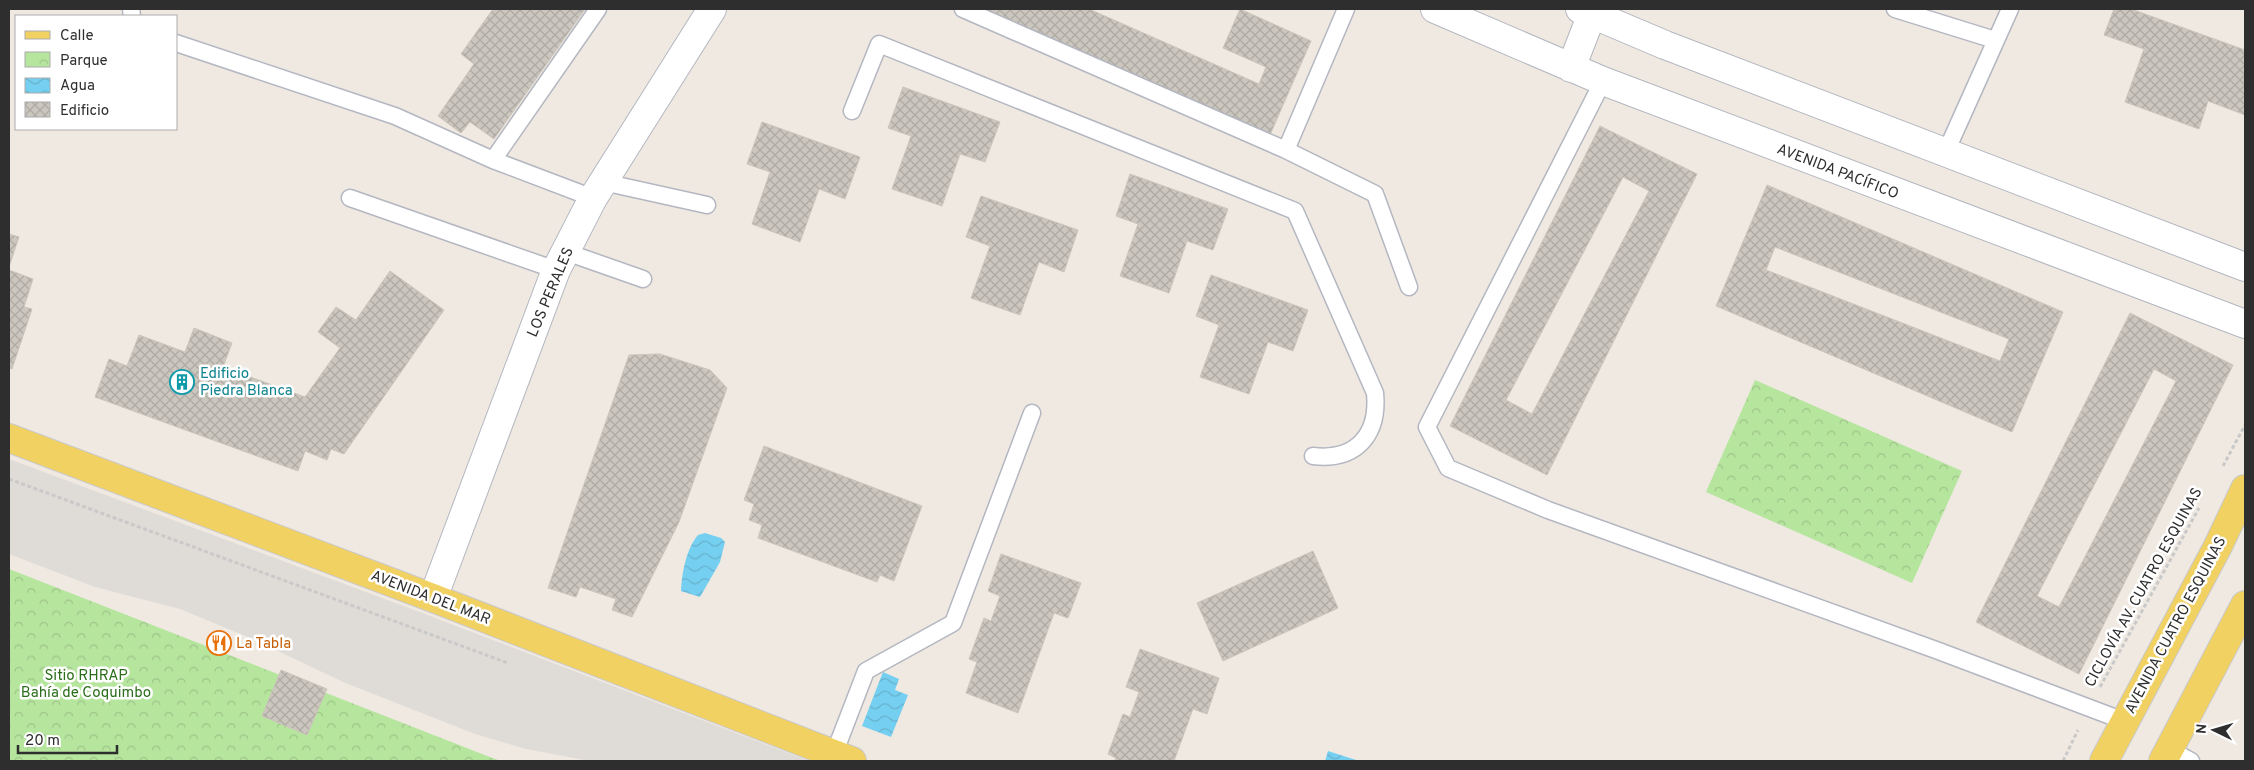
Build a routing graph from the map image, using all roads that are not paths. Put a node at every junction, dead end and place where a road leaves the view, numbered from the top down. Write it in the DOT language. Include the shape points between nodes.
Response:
graph roads {
  1 [pos="598,9"];
  2 [pos="712,9"];
  3 [pos="963,9"];
  4 [pos="1346,9"];
  5 [pos="1435,9"];
  6 [pos="1895,9"];
  7 [pos="2010,9"];
  8 [pos="1586,11"];
  9 [pos="1995,40"];
  10 [pos="178,44"];
  11 [pos="1571,68"];
  12 [pos="1603,82"];
  13 [pos="852,111"];
  14 [pos="1286,150"];
  15 [pos="1945,154"];
  16 [pos="493,160"];
  17 [pos="598,190"];
  18 [pos="350,198"];
  19 [pos="708,205"];
  20 [pos="561,261"];
  21 [pos="2245,267"];
  22 [pos="643,279"];
  23 [pos="1409,287"];
  24 [pos="2245,324"];
  25 [pos="1032,413"];
  26 [pos="9,438"];
  27 [pos="1313,456"];
  28 [pos="2245,489"];
  29 [pos="434,598"];
  30 [pos="2245,605"];
  31 [pos="2124,721"];
  32 [pos="2174,757"];
  33 [pos="843,758"];
  34 [pos="2104,761"];
  1 -- 16 [label="lane"];
  2 -- 17 [label="street, LOS PERALES"];
  3 -- 14 [label="lane"];
  4 -- 14 [label="lane"];
  5 -- 11 [label="street, AVENIDA PACÍFICO"];
  6 -- 9 [label="lane"];
  7 -- 9 [label="lane"];
  8 -- 11 [label="street"];
  8 -- 15 [label="street"];
  9 -- 15 [label="lane"];
  10 -- 16 [label="lane" via="395,116"];
  11 -- 12 [label="street, AVENIDA PACÍFICO"];
  12 -- 24 [label="street, AVENIDA PACÍFICO"];
  12 -- 31 [label="lane" via="1427,427 1448,468 1558,513"];
  13 -- 27 [label="lane" via="879,44 1295,211 1375,393 1374,423 1357,447 1343,455"];
  14 -- 23 [label="lane" via="1375,194"];
  15 -- 21 [label="street"];
  16 -- 17 [label="lane"];
  17 -- 19 [label="lane"];
  17 -- 20 [label="street, LOS PERALES"];
  18 -- 20 [label="lane"];
  20 -- 22 [label="lane"];
  20 -- 29 [label="street, LOS PERALES"];
  25 -- 33 [label="lane" via="953,623 866,671"];
  26 -- 29 [label="main road, AVENIDA DEL MAR"];
  28 -- 31 [label="main road, AVENIDA CUATRO ESQUINAS"];
  29 -- 33 [label="main road, AVENIDA DEL MAR"];
  30 -- 32 [label="main road"];
  31 -- 34 [label="main road, AVENIDA CUATRO ESQUINAS"];
}
